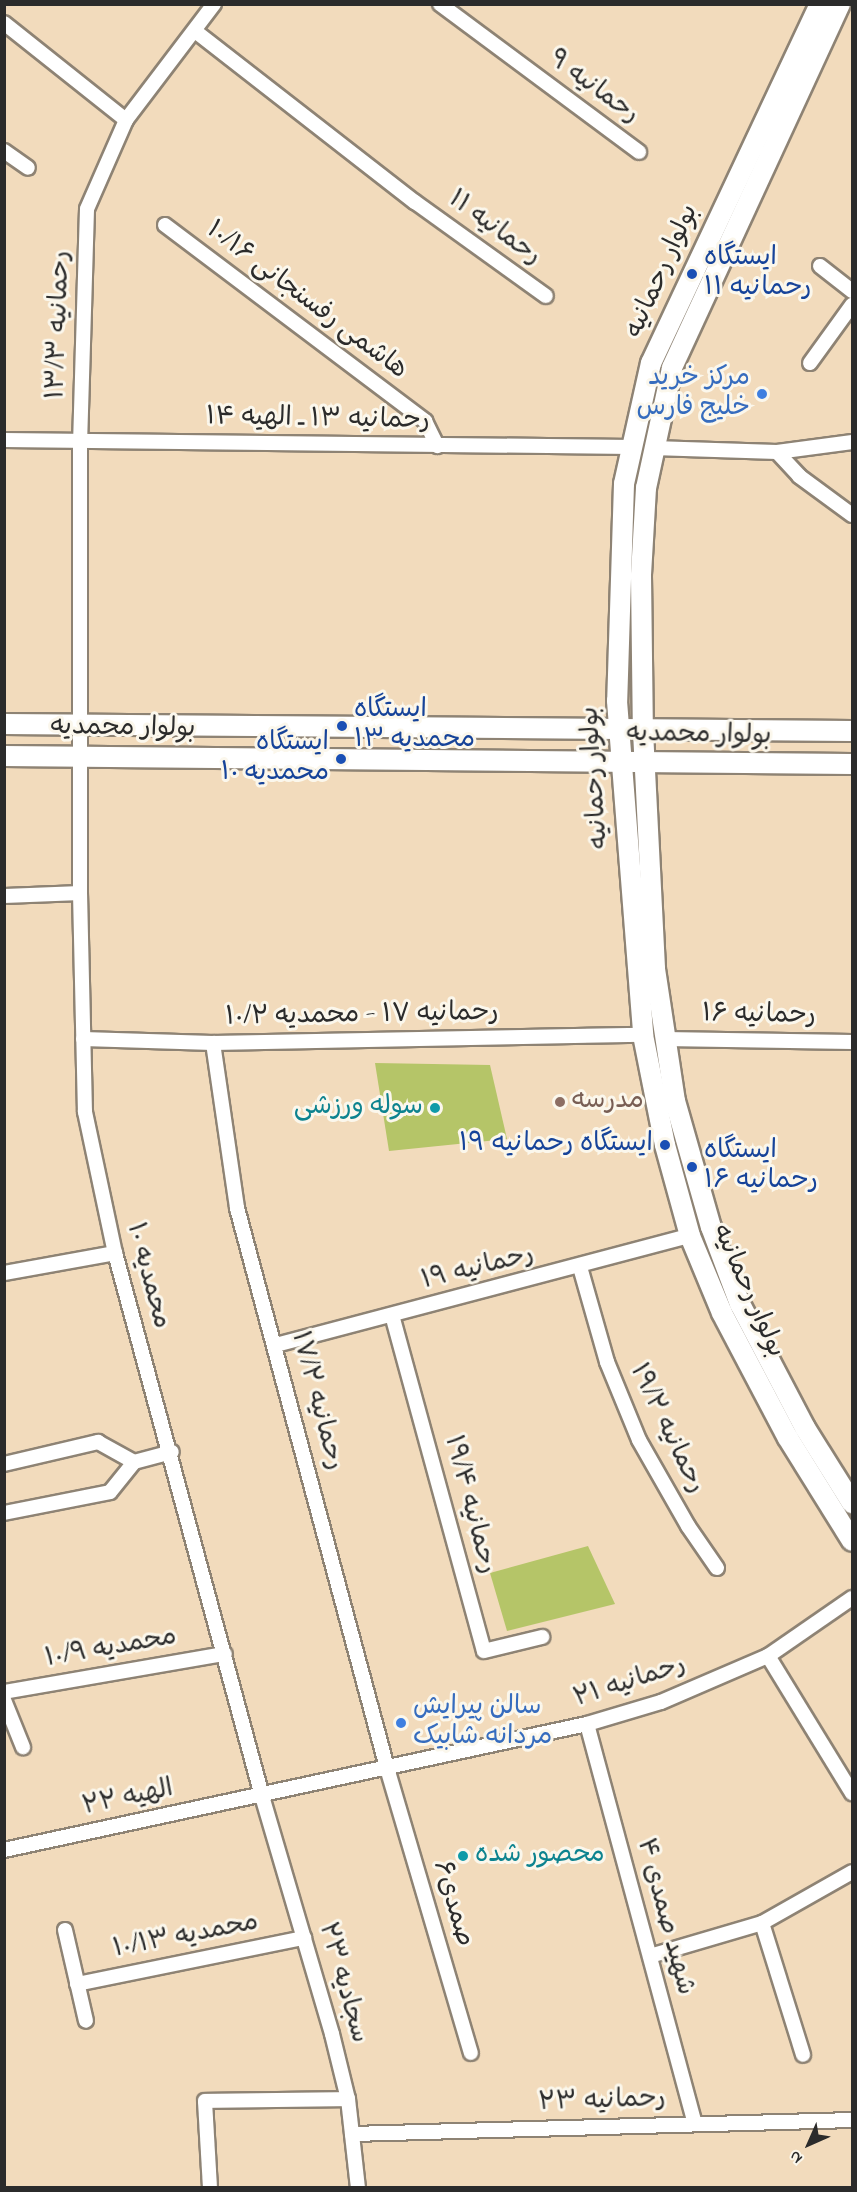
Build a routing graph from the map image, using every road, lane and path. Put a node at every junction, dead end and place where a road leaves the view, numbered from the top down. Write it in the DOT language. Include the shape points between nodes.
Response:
graph roads {
  1 [pos="214,4"];
  2 [pos="440,4"];
  3 [pos="820,4"];
  4 [pos="840,4"];
  5 [pos="4,23"];
  6 [pos="195,31"];
  7 [pos="126,120"];
  8 [pos="4,151"];
  9 [pos="639,152"];
  10 [pos="28,168"];
  11 [pos="165,225"];
  12 [pos="820,266"];
  13 [pos="852,291"];
  14 [pos="546,296"];
  15 [pos="852,305"];
  16 [pos="810,363"];
  17 [pos="4,440"];
  18 [pos="80,442"];
  19 [pos="852,442"];
  20 [pos="437,446"];
  21 [pos="632,447"];
  22 [pos="653,448"];
  23 [pos="777,452"];
  24 [pos="852,515"];
  25 [pos="82,722"];
  26 [pos="4,724"];
  27 [pos="619,730"];
  28 [pos="644,731"];
  29 [pos="852,731"];
  30 [pos="81,755"];
  31 [pos="4,756"];
  32 [pos="620,762"];
  33 [pos="646,763"];
  34 [pos="852,764"];
  35 [pos="80,893"];
  36 [pos="4,896"];
  37 [pos="643,1035"];
  38 [pos="83,1039"];
  39 [pos="664,1039"];
  40 [pos="852,1042"];
  41 [pos="213,1043"];
  42 [pos="690,1236"];
  43 [pos="115,1253"];
  44 [pos="580,1268"];
  45 [pos="4,1273"];
  46 [pos="392,1315"];
  47 [pos="276,1345"];
  48 [pos="171,1452"];
  49 [pos="134,1462"];
  50 [pos="4,1464"];
  51 [pos="852,1503"];
  52 [pos="4,1513"];
  53 [pos="852,1541"];
  54 [pos="717,1568"];
  55 [pos="852,1598"];
  56 [pos="542,1637"];
  57 [pos="225,1654"];
  58 [pos="768,1656"];
  59 [pos="4,1692"];
  60 [pos="4,1700"];
  61 [pos="586,1724"];
  62 [pos="23,1747"];
  63 [pos="387,1768"];
  64 [pos="852,1793"];
  65 [pos="262,1796"];
  66 [pos="4,1850"];
  67 [pos="852,1872"];
  68 [pos="762,1923"];
  69 [pos="65,1930"];
  70 [pos="304,1938"];
  71 [pos="650,1956"];
  72 [pos="77,1984"];
  73 [pos="86,2021"];
  74 [pos="471,2053"];
  75 [pos="802,2055"];
  76 [pos="348,2099"];
  77 [pos="852,2120"];
  78 [pos="695,2123"];
  79 [pos="352,2134"];
  80 [pos="210,2187"];
  81 [pos="358,2187"];
  1 -- 6 [label="street"];
  2 -- 9 [label="street, رحمانیه ۹"];
  3 -- 21 [label="main road, بولوار رحمانیه" via="651,363"];
  4 -- 22 [label="main road, بولوار رحمانیه" via="672,368"];
  5 -- 7 [label="street"];
  6 -- 7 [label="street"];
  6 -- 14 [label="street, رحمانیه ۱۱" via="415,202"];
  7 -- 18 [label="street, رحمانیه ۱۳/۳" via="87,209"];
  8 -- 10 [label="street"];
  11 -- 20 [label="street, هاشمی رفسنجانی ۱۰/۱۶" via="425,421"];
  12 -- 13 [label="street"];
  15 -- 16 [label="street"];
  17 -- 18 [label="street, رحمانیه ۱۳ ـ الهیه ۱۴"];
  18 -- 20 [label="street, رحمانیه ۱۳ ـ الهیه ۱۴"];
  18 -- 25 [label="street, رحمانیه ۱۳/۳"];
  19 -- 23 [label="street"];
  20 -- 21 [label="street, رحمانیه ۱۳ ـ الهیه ۱۴"];
  21 -- 27 [label="main road, بولوار رحمانیه" via="624,484 618,574"];
  22 -- 23 [label="street"];
  22 -- 28 [label="main road, بولوار رحمانیه" via="646,488 641,576"];
  23 -- 24 [label="street" via="799,476"];
  25 -- 26 [label="main road, بولوار محمدیه"];
  25 -- 27 [label="main road, بولوار محمدیه"];
  25 -- 30 [label="street, محمدیه ۱۰"];
  27 -- 28 [label="main road, بولوار محمدیه"];
  27 -- 32 [label="main road, بولوار رحمانیه"];
  28 -- 29 [label="main road, بولوار محمدیه"];
  28 -- 33 [label="main road, بولوار رحمانیه"];
  30 -- 31 [label="main road, بولوار محمدیه"];
  30 -- 32 [label="main road, بولوار محمدیه"];
  30 -- 35 [label="street, محمدیه ۱۰"];
  32 -- 33 [label="main road, بولوار محمدیه"];
  32 -- 37 [label="main road, بولوار رحمانیه"];
  33 -- 34 [label="main road, بولوار محمدیه"];
  33 -- 39 [label="main road, بولوار رحمانیه" via="655,969"];
  35 -- 36 [label="street"];
  35 -- 38 [label="street, محمدیه ۱۰"];
  37 -- 41 [label="street, رحمانیه ۱۷ - محمدیه ۱۰/۲"];
  37 -- 42 [label="main road, بولوار رحمانیه" via="665,1145"];
  38 -- 41 [label="street, رحمانیه ۱۷ - محمدیه ۱۰/۲"];
  38 -- 43 [label="street, محمدیه ۱۰" via="85,1112"];
  39 -- 40 [label="street, رحمانیه ۱۶"];
  39 -- 51 [label="main road, بولوار رحمانیه" via="692,1167 740,1304 805,1428"];
  41 -- 47 [label="street, رحمانیه ۱۷/۲" via="237,1208"];
  42 -- 44 [label="street, رحمانیه ۱۹"];
  42 -- 53 [label="main road, بولوار رحمانیه" via="722,1313 788,1438"];
  43 -- 45 [label="street"];
  43 -- 48 [label="street, محمدیه ۱۰"];
  44 -- 46 [label="street, رحمانیه ۱۹"];
  44 -- 54 [label="street, رحمانیه ۱۹/۲" via="607,1362 639,1440"];
  46 -- 47 [label="street, رحمانیه ۱۹"];
  46 -- 56 [label="street, رحمانیه ۱۹/۴" via="484,1651"];
  47 -- 63 [label="street, رحمانیه ۱۷/۲"];
  48 -- 49 [label="street"];
  48 -- 57 [label="street, محمدیه ۱۰"];
  49 -- 50 [label="street" via="98,1442"];
  49 -- 52 [label="street" via="110,1492"];
  55 -- 58 [label="street, رحمانیه ۲۱"];
  57 -- 59 [label="street, محمدیه ۱۰/۹"];
  57 -- 65 [label="street, محمدیه ۱۰"];
  58 -- 61 [label="street, رحمانیه ۲۱" via="661,1702"];
  58 -- 64 [label="street"];
  60 -- 62 [label="street"];
  61 -- 63 [label="street, رحمانیه ۲۱"];
  61 -- 71 [label="street, شهید صمدی ۴"];
  63 -- 65 [label="street, رحمانیه ۲۱"];
  63 -- 74 [label="street, صمدی۶"];
  65 -- 66 [label="street, الهیه ۲۲"];
  65 -- 70 [label="street, سجادیه ۲۳"];
  67 -- 68 [label="street"];
  68 -- 71 [label="street"];
  68 -- 75 [label="street"];
  69 -- 72 [label="street"];
  70 -- 72 [label="street, محمدیه ۱۰/۱۳"];
  70 -- 76 [label="street, سجادیه ۲۳"];
  71 -- 78 [label="street, شهید صمدی ۴"];
  72 -- 73 [label="street"];
  76 -- 79 [label="street, سجادیه ۲۳"];
  76 -- 80 [label="street" via="205,2101"];
  77 -- 78 [label="street, رحمانیه ۲۳"];
  78 -- 79 [label="street, رحمانیه ۲۳"];
  79 -- 81 [label="street, سجادیه ۲۳"];
}
